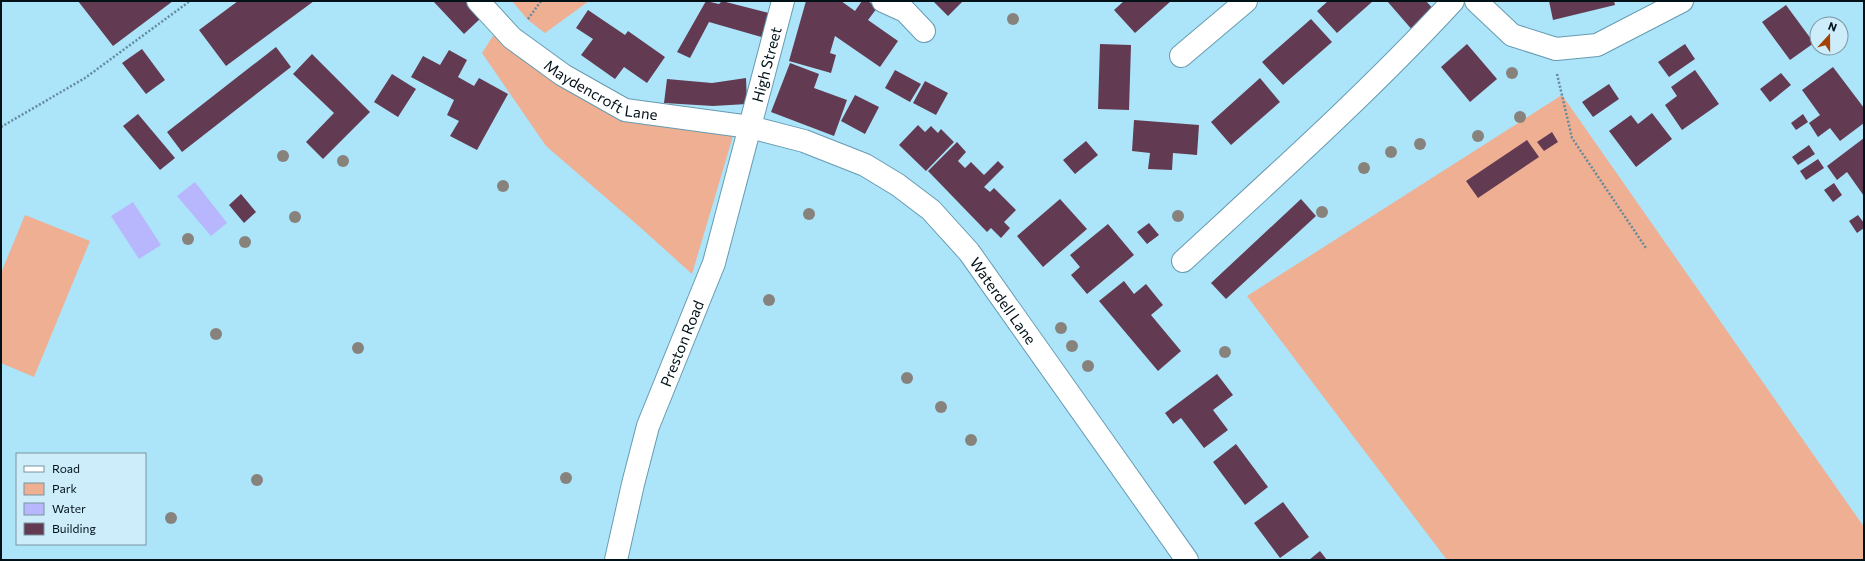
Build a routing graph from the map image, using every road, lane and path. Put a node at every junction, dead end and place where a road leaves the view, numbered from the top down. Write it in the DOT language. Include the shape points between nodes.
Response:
graph roads {
  1 [pos="190,1"];
  2 [pos="478,1"];
  3 [pos="783,1"];
  4 [pos="883,1"];
  5 [pos="1246,1"];
  6 [pos="1453,1"];
  7 [pos="1476,1"];
  8 [pos="1682,1"];
  9 [pos="924,31"];
  10 [pos="1556,49"];
  11 [pos="1181,56"];
  12 [pos="1,127"];
  13 [pos="750,127"];
  14 [pos="1646,248"];
  15 [pos="1183,261"];
  16 [pos="616,560"];
  17 [pos="1187,560"];
  1 -- 12 [label="path" via="85,78"];
  2 -- 13 [label="street, Maydencroft Lane" via="512,38 564,75 625,110"];
  3 -- 13 [label="street, High Street"];
  4 -- 9 [label="street" via="905,11"];
  5 -- 11 [label="street"];
  6 -- 15 [label="street" via="1357,100"];
  7 -- 10 [label="street" via="1512,35"];
  8 -- 10 [label="street" via="1597,45"];
  10 -- 14 [label="path" via="1558,77 1572,138"];
  13 -- 16 [label="street, Preston Road" via="714,263 648,426"];
  13 -- 17 [label="street, Waterdell Lane" via="804,141 865,165 898,185 931,210 969,252"];
}
